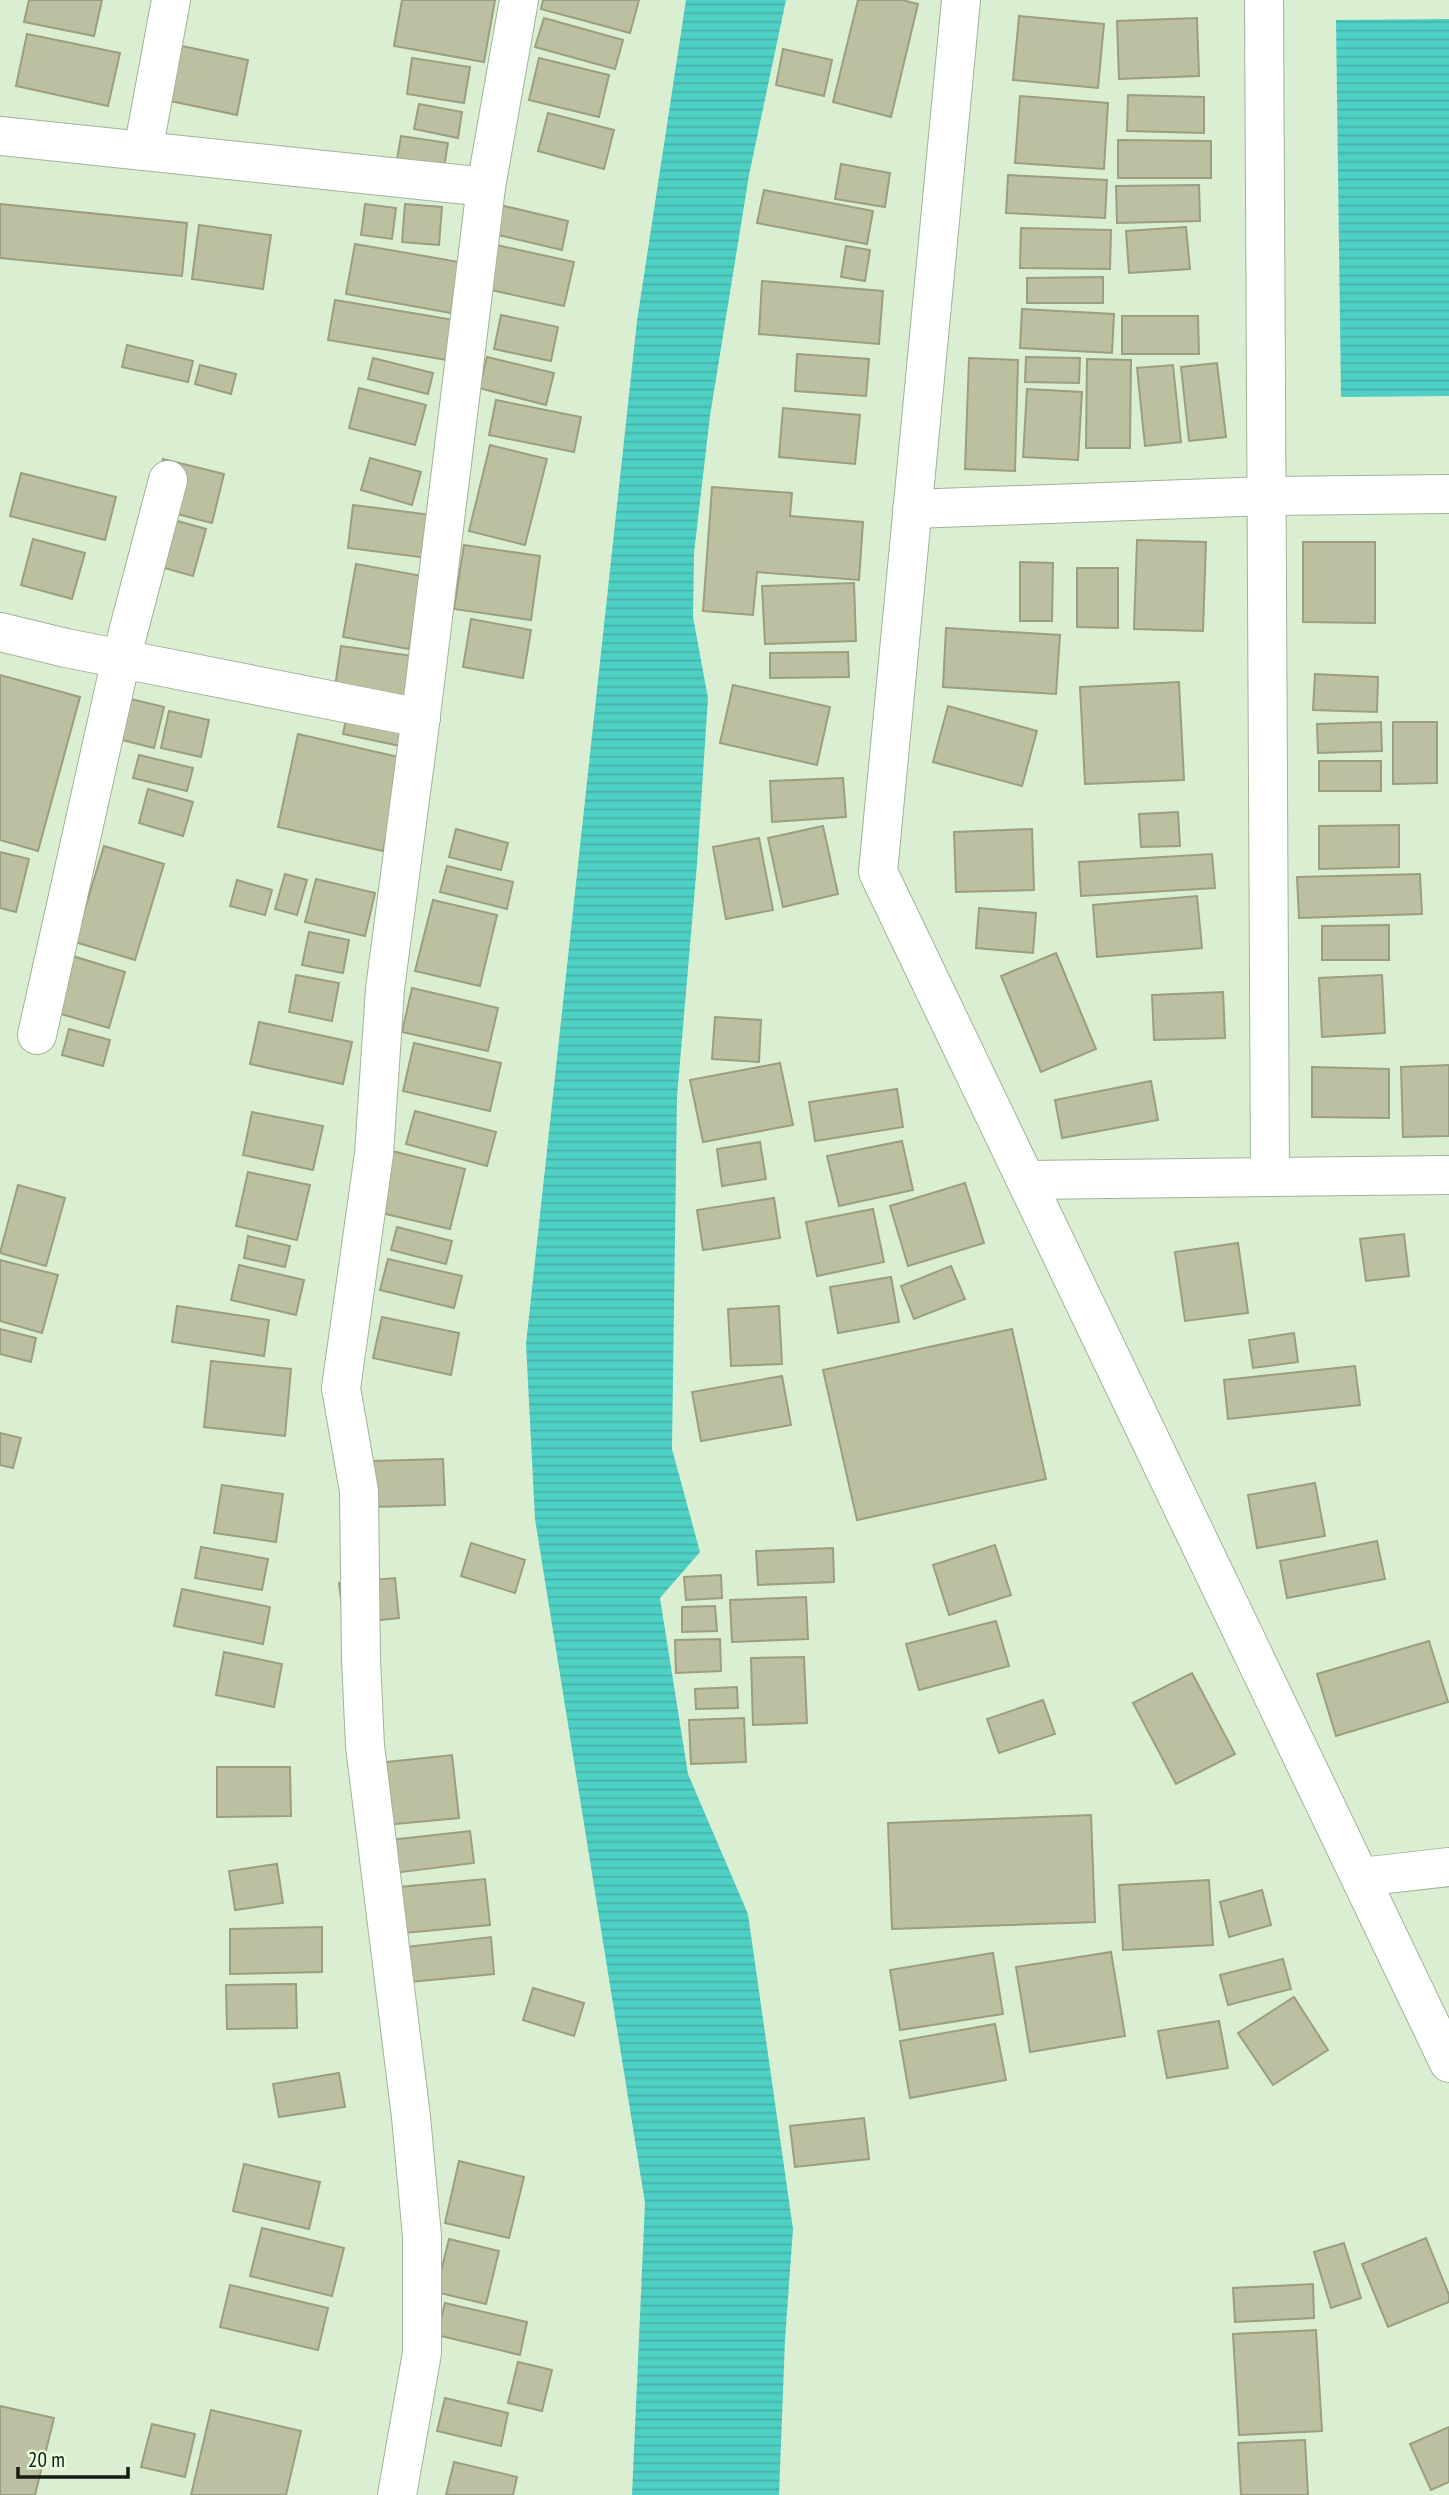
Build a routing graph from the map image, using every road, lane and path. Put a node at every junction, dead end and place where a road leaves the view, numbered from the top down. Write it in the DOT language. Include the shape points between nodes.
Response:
graph roads {
  1 [pos="172,0"];
  2 [pos="519,0"];
  3 [pos="961,0"];
  4 [pos="1264,0"];
  5 [pos="0,136"];
  6 [pos="144,151"];
  7 [pos="486,187"];
  8 [pos="168,481"];
  9 [pos="1449,494"];
  10 [pos="1267,496"];
  11 [pos="912,509"];
  12 [pos="0,632"];
  13 [pos="121,659"];
  14 [pos="421,718"];
  15 [pos="37,1035"];
  16 [pos="1449,1175"];
  17 [pos="1270,1177"];
  18 [pos="1027,1180"];
  19 [pos="1449,1867"];
  20 [pos="1361,1877"];
  21 [pos="1449,2063"];
  22 [pos="397,2495"];
  1 -- 6 [label="street"];
  2 -- 7 [label="street"];
  3 -- 11 [label="street"];
  4 -- 10 [label="street"];
  5 -- 6 [label="street"];
  6 -- 7 [label="street"];
  7 -- 14 [label="street"];
  8 -- 13 [label="street"];
  9 -- 10 [label="street"];
  10 -- 11 [label="street"];
  10 -- 17 [label="street"];
  11 -- 18 [label="street" via="878,872"];
  12 -- 13 [label="street"];
  13 -- 14 [label="street"];
  13 -- 15 [label="street"];
  14 -- 22 [label="street" via="385,989 374,1154 341,1388 359,1492 365,1746 422,2236 422,2353"];
  16 -- 17 [label="street"];
  17 -- 18 [label="street"];
  18 -- 20 [label="street"];
  19 -- 20 [label="street"];
  20 -- 21 [label="street"];
}
